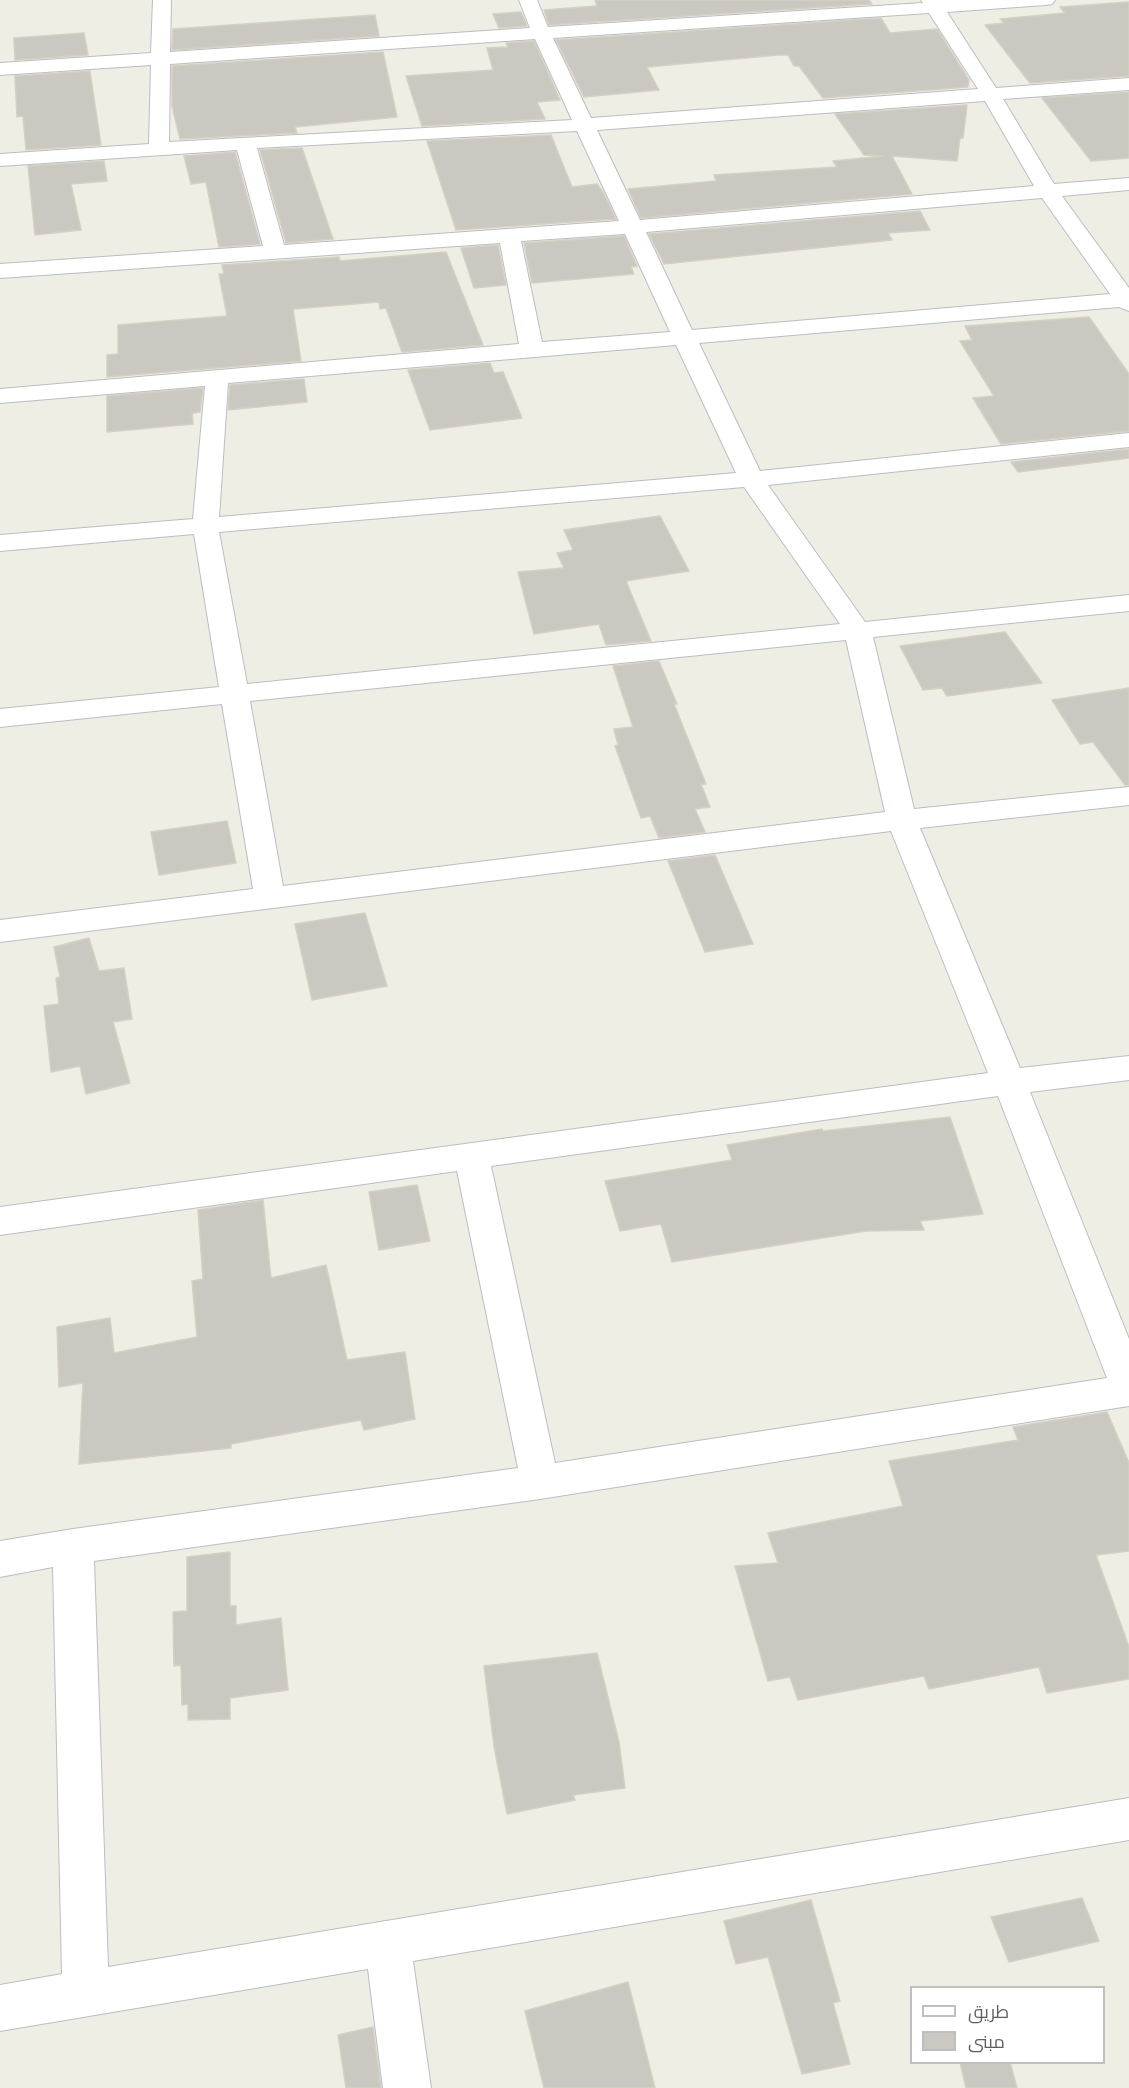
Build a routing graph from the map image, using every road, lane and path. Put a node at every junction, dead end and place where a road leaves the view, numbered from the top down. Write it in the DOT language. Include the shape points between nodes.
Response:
graph roads {
  1 [pos="162,0"];
  2 [pos="528,0"];
  3 [pos="1046,0"];
  4 [pos="932,4"];
  5 [pos="542,34"];
  6 [pos="163,57"];
  7 [pos="0,69"];
  8 [pos="1129,84"];
  9 [pos="991,95"];
  10 [pos="584,125"];
  11 [pos="245,143"];
  12 [pos="159,148"];
  13 [pos="0,160"];
  14 [pos="1129,184"];
  15 [pos="1048,191"];
  16 [pos="632,227"];
  17 [pos="509,236"];
  18 [pos="275,252"];
  19 [pos="0,271"];
  20 [pos="1128,300"];
  21 [pos="684,337"];
  22 [pos="532,349"];
  23 [pos="217,378"];
  24 [pos="0,396"];
  25 [pos="1129,440"];
  26 [pos="751,479"];
  27 [pos="205,526"];
  28 [pos="0,543"];
  29 [pos="1129,603"];
  30 [pos="858,631"];
  31 [pos="233,694"];
  32 [pos="0,718"];
  33 [pos="1129,796"];
  34 [pos="902,820"];
  35 [pos="270,897"];
  36 [pos="0,931"];
  37 [pos="1129,1068"];
  38 [pos="1009,1082"];
  39 [pos="471,1156"];
  40 [pos="0,1221"];
  41 [pos="1129,1386"];
  42 [pos="1129,1390"];
  43 [pos="540,1482"];
  44 [pos="73,1546"];
  45 [pos="0,1559"];
  46 [pos="1129,1819"];
  47 [pos="388,1944"];
  48 [pos="86,1994"];
  49 [pos="0,2008"];
  50 [pos="407,2088"];
  1 -- 6 [label="street"];
  2 -- 5 [label="street"];
  3 -- 4 [label="street"];
  4 -- 5 [label="street"];
  4 -- 9 [label="street"];
  5 -- 6 [label="street"];
  5 -- 10 [label="street"];
  6 -- 7 [label="street"];
  6 -- 12 [label="street"];
  8 -- 9 [label="street"];
  9 -- 10 [label="street"];
  9 -- 15 [label="street"];
  10 -- 11 [label="street"];
  10 -- 16 [label="street"];
  11 -- 12 [label="street"];
  11 -- 18 [label="street"];
  12 -- 13 [label="street"];
  14 -- 15 [label="street"];
  15 -- 16 [label="street"];
  15 -- 20 [label="street"];
  16 -- 17 [label="street"];
  16 -- 21 [label="street"];
  17 -- 18 [label="street"];
  17 -- 22 [label="street"];
  18 -- 19 [label="street"];
  20 -- 21 [label="street"];
  21 -- 22 [label="street"];
  21 -- 26 [label="street"];
  22 -- 23 [label="street"];
  23 -- 24 [label="street"];
  23 -- 27 [label="street"];
  25 -- 26 [label="street"];
  26 -- 27 [label="street"];
  26 -- 30 [label="street"];
  27 -- 28 [label="street"];
  27 -- 31 [label="street"];
  29 -- 30 [label="street"];
  30 -- 31 [label="street"];
  30 -- 34 [label="street"];
  31 -- 32 [label="street"];
  31 -- 35 [label="street"];
  33 -- 34 [label="street"];
  34 -- 35 [label="street"];
  34 -- 38 [label="street"];
  35 -- 36 [label="street"];
  37 -- 38 [label="street"];
  38 -- 39 [label="street"];
  38 -- 41 [label="street"];
  39 -- 40 [label="street"];
  39 -- 43 [label="street"];
  42 -- 43 [label="street"];
  43 -- 44 [label="street"];
  44 -- 45 [label="street"];
  44 -- 48 [label="street"];
  46 -- 47 [label="street"];
  47 -- 48 [label="street"];
  47 -- 50 [label="street"];
  48 -- 49 [label="street"];
}
